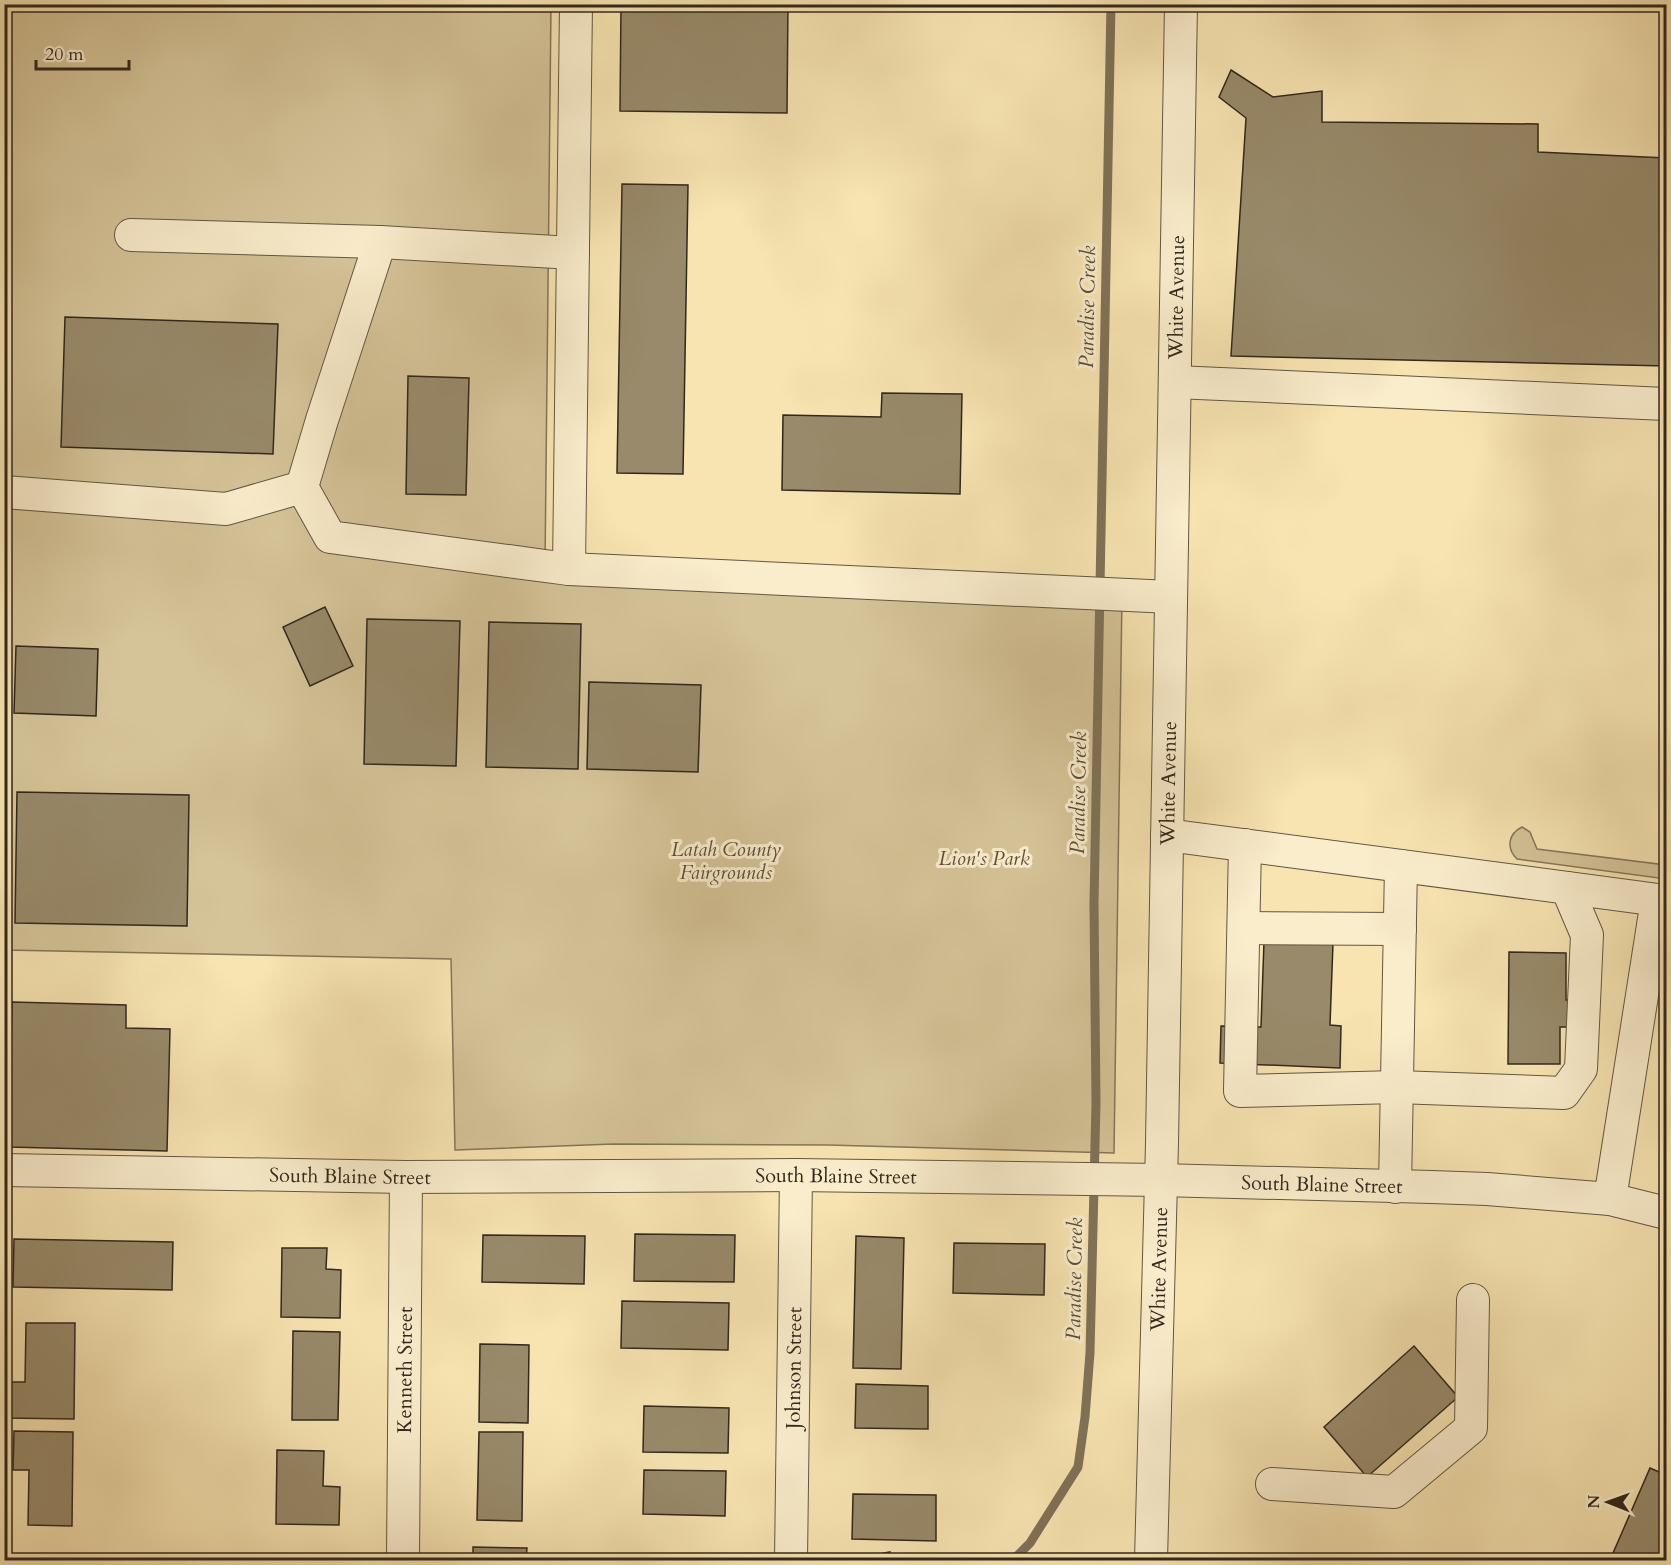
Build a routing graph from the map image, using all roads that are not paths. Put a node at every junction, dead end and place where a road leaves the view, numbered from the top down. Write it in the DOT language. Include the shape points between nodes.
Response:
graph roads {
  1 [pos="576,4"];
  2 [pos="1181,4"];
  3 [pos="131,235"];
  4 [pos="380,242"];
  5 [pos="573,253"];
  6 [pos="1175,382"];
  7 [pos="1666,404"];
  8 [pos="302,488"];
  9 [pos="4,492"];
  10 [pos="569,569"];
  11 [pos="1171,597"];
  12 [pos="1167,835"];
  13 [pos="1245,844"];
  14 [pos="1401,866"];
  15 [pos="1567,888"];
  16 [pos="1662,901"];
  17 [pos="1244,928"];
  18 [pos="1400,929"];
  19 [pos="1397,1087"];
  20 [pos="4,1170"];
  21 [pos="796,1175"];
  22 [pos="406,1177"];
  23 [pos="1147,1181"];
  24 [pos="1395,1187"];
  25 [pos="1610,1199"];
  26 [pos="1666,1213"];
  27 [pos="1473,1299"];
  28 [pos="1272,1484"];
  29 [pos="403,1560"];
  30 [pos="791,1560"];
  31 [pos="1151,1560"];
  1 -- 5 [label="street"];
  2 -- 6 [label="street, White Avenue"];
  3 -- 4 [label="street"];
  4 -- 5 [label="street"];
  4 -- 8 [label="street"];
  5 -- 10 [label="street"];
  6 -- 7 [label="street"];
  6 -- 11 [label="street, White Avenue"];
  8 -- 9 [label="street" via="226,509"];
  8 -- 10 [label="street" via="330,537"];
  10 -- 11 [label="street"];
  11 -- 12 [label="street, White Avenue"];
  12 -- 13 [label="street"];
  12 -- 23 [label="street, White Avenue"];
  13 -- 14 [label="street"];
  13 -- 17 [label="street"];
  14 -- 15 [label="street"];
  14 -- 18 [label="street"];
  15 -- 16 [label="street"];
  15 -- 19 [label="street" via="1587,935 1581,1069 1564,1093"];
  16 -- 25 [label="street"];
  17 -- 18 [label="street"];
  17 -- 19 [label="street" via="1240,1091"];
  18 -- 19 [label="street"];
  19 -- 24 [label="street"];
  20 -- 22 [label="street, South Blaine Street"];
  21 -- 22 [label="street, South Blaine Street"];
  21 -- 23 [label="street, South Blaine Street"];
  21 -- 30 [label="street, Johnson Street"];
  22 -- 29 [label="street, Kenneth Street"];
  23 -- 24 [label="street, South Blaine Street"];
  23 -- 31 [label="street, White Avenue"];
  24 -- 25 [label="street, South Blaine Street" via="1486,1189"];
  25 -- 26 [label="street, South Blaine Street"];
  27 -- 28 [label="street" via="1472,1428 1394,1492"];
}
